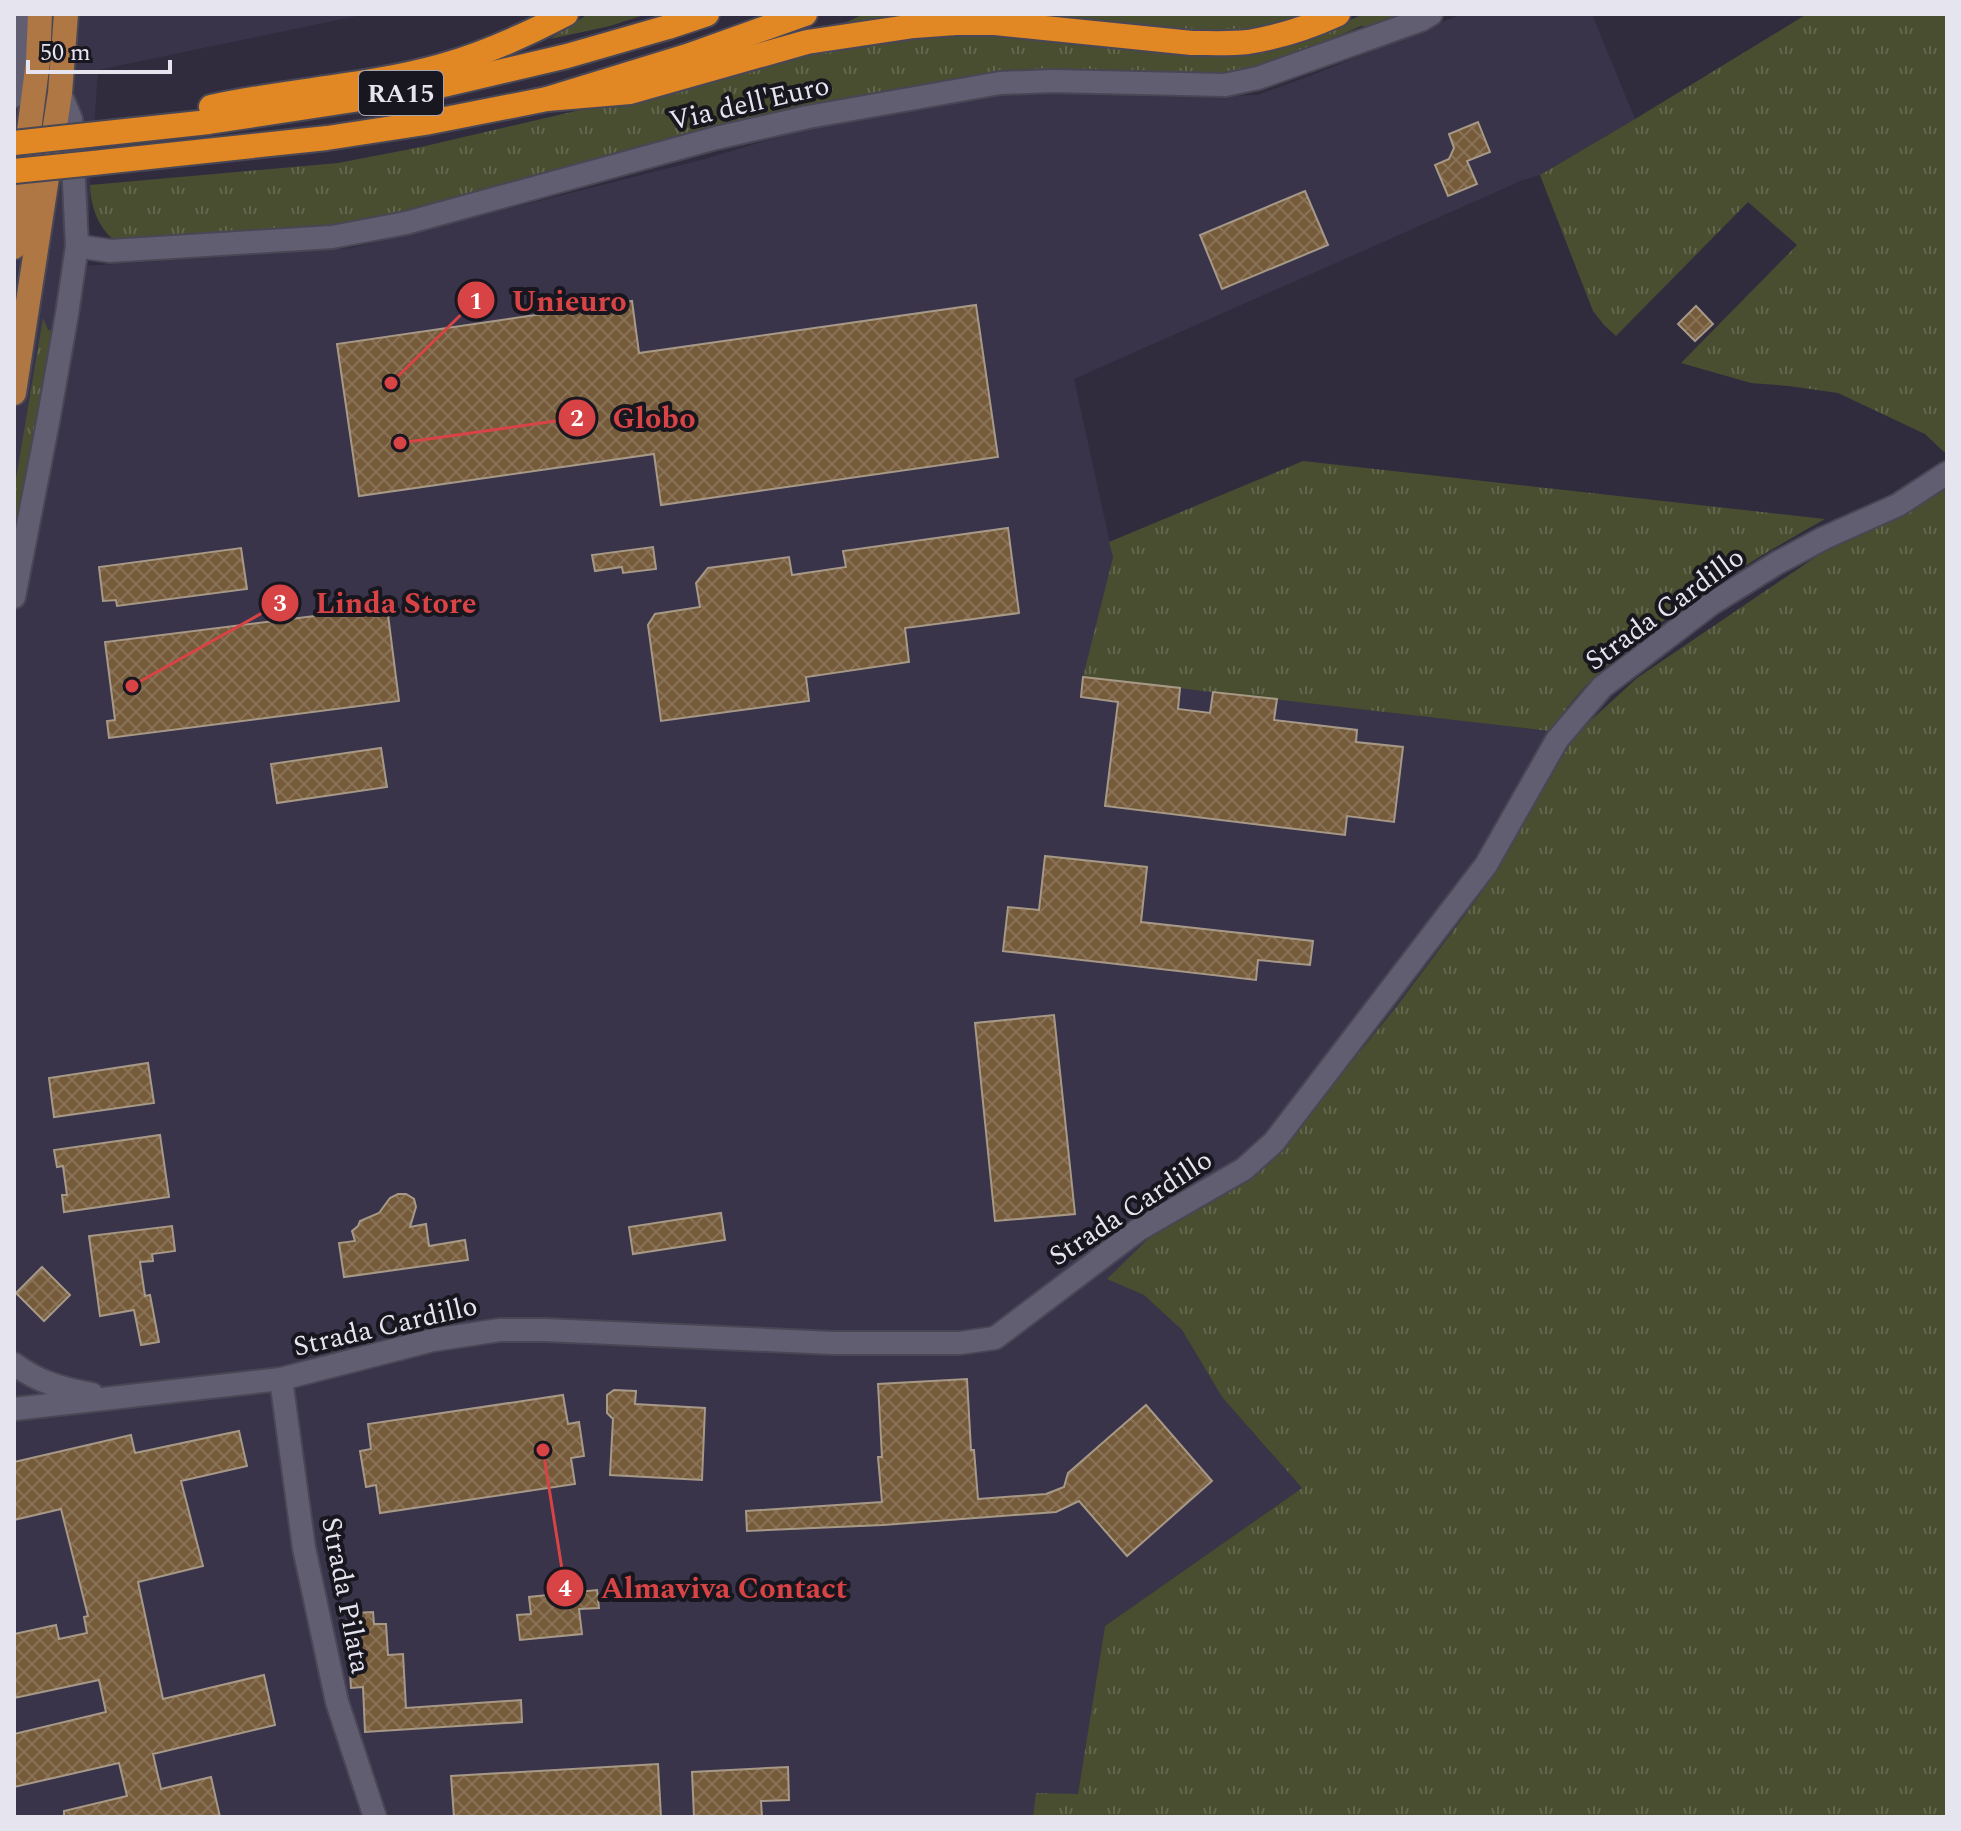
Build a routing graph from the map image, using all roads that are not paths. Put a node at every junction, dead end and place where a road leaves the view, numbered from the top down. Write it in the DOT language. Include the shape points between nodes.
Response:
graph roads {
  1 [pos="22,14"];
  2 [pos="40,14"];
  3 [pos="66,14"];
  4 [pos="566,14"];
  5 [pos="707,14"];
  6 [pos="805,14"];
  7 [pos="1338,14"];
  8 [pos="1431,14"];
  9 [pos="60,93"];
  10 [pos="14,96"];
  11 [pos="547,99"];
  12 [pos="88,135"];
  13 [pos="14,143"];
  14 [pos="14,171"];
  15 [pos="77,246"];
  16 [pos="14,247"];
  17 [pos="14,393"];
  18 [pos="1947,473"];
  19 [pos="14,597"];
  20 [pos="14,1364"];
  21 [pos="281,1379"];
  22 [pos="117,1398"];
  23 [pos="14,1409"];
  24 [pos="375,1817"];
  1 -- 10 [label="street"];
  2 -- 16 [label="main road"];
  3 -- 9 [label="main road"];
  4 -- 12 [label="highway" via="441,66 242,100"];
  5 -- 12 [label="highway, RA15" via="567,56 426,89"];
  6 -- 11 [label="highway, RA15"];
  7 -- 11 [label="highway" via="1285,34 1221,43 995,23 914,26 807,42 630,92"];
  8 -- 15 [label="street, Via dell'Euro" via="1258,78 1225,85 1000,83 762,127 406,223 332,237 110,251"];
  9 -- 15 [label="street" via="71,119"];
  9 -- 17 [label="main road"];
  11 -- 14 [label="highway, RA15, bridge" via="327,138"];
  12 -- 13 [label="highway, RA15, bridge"];
  15 -- 19 [label="street"];
  18 -- 21 [label="street, Strada Cardillo" via="1898,505 1777,563 1711,604 1602,687 1557,740 1486,865 1274,1142 1244,1169 1138,1230 995,1338 833,1343 500,1330 433,1340"];
  20 -- 22 [label="street" via="54,1386"];
  21 -- 22 [label="street, Strada Cardillo"];
  21 -- 24 [label="street, Strada Pilata" via="304,1548 337,1702"];
  22 -- 23 [label="street, Strada Cardillo"];
}
